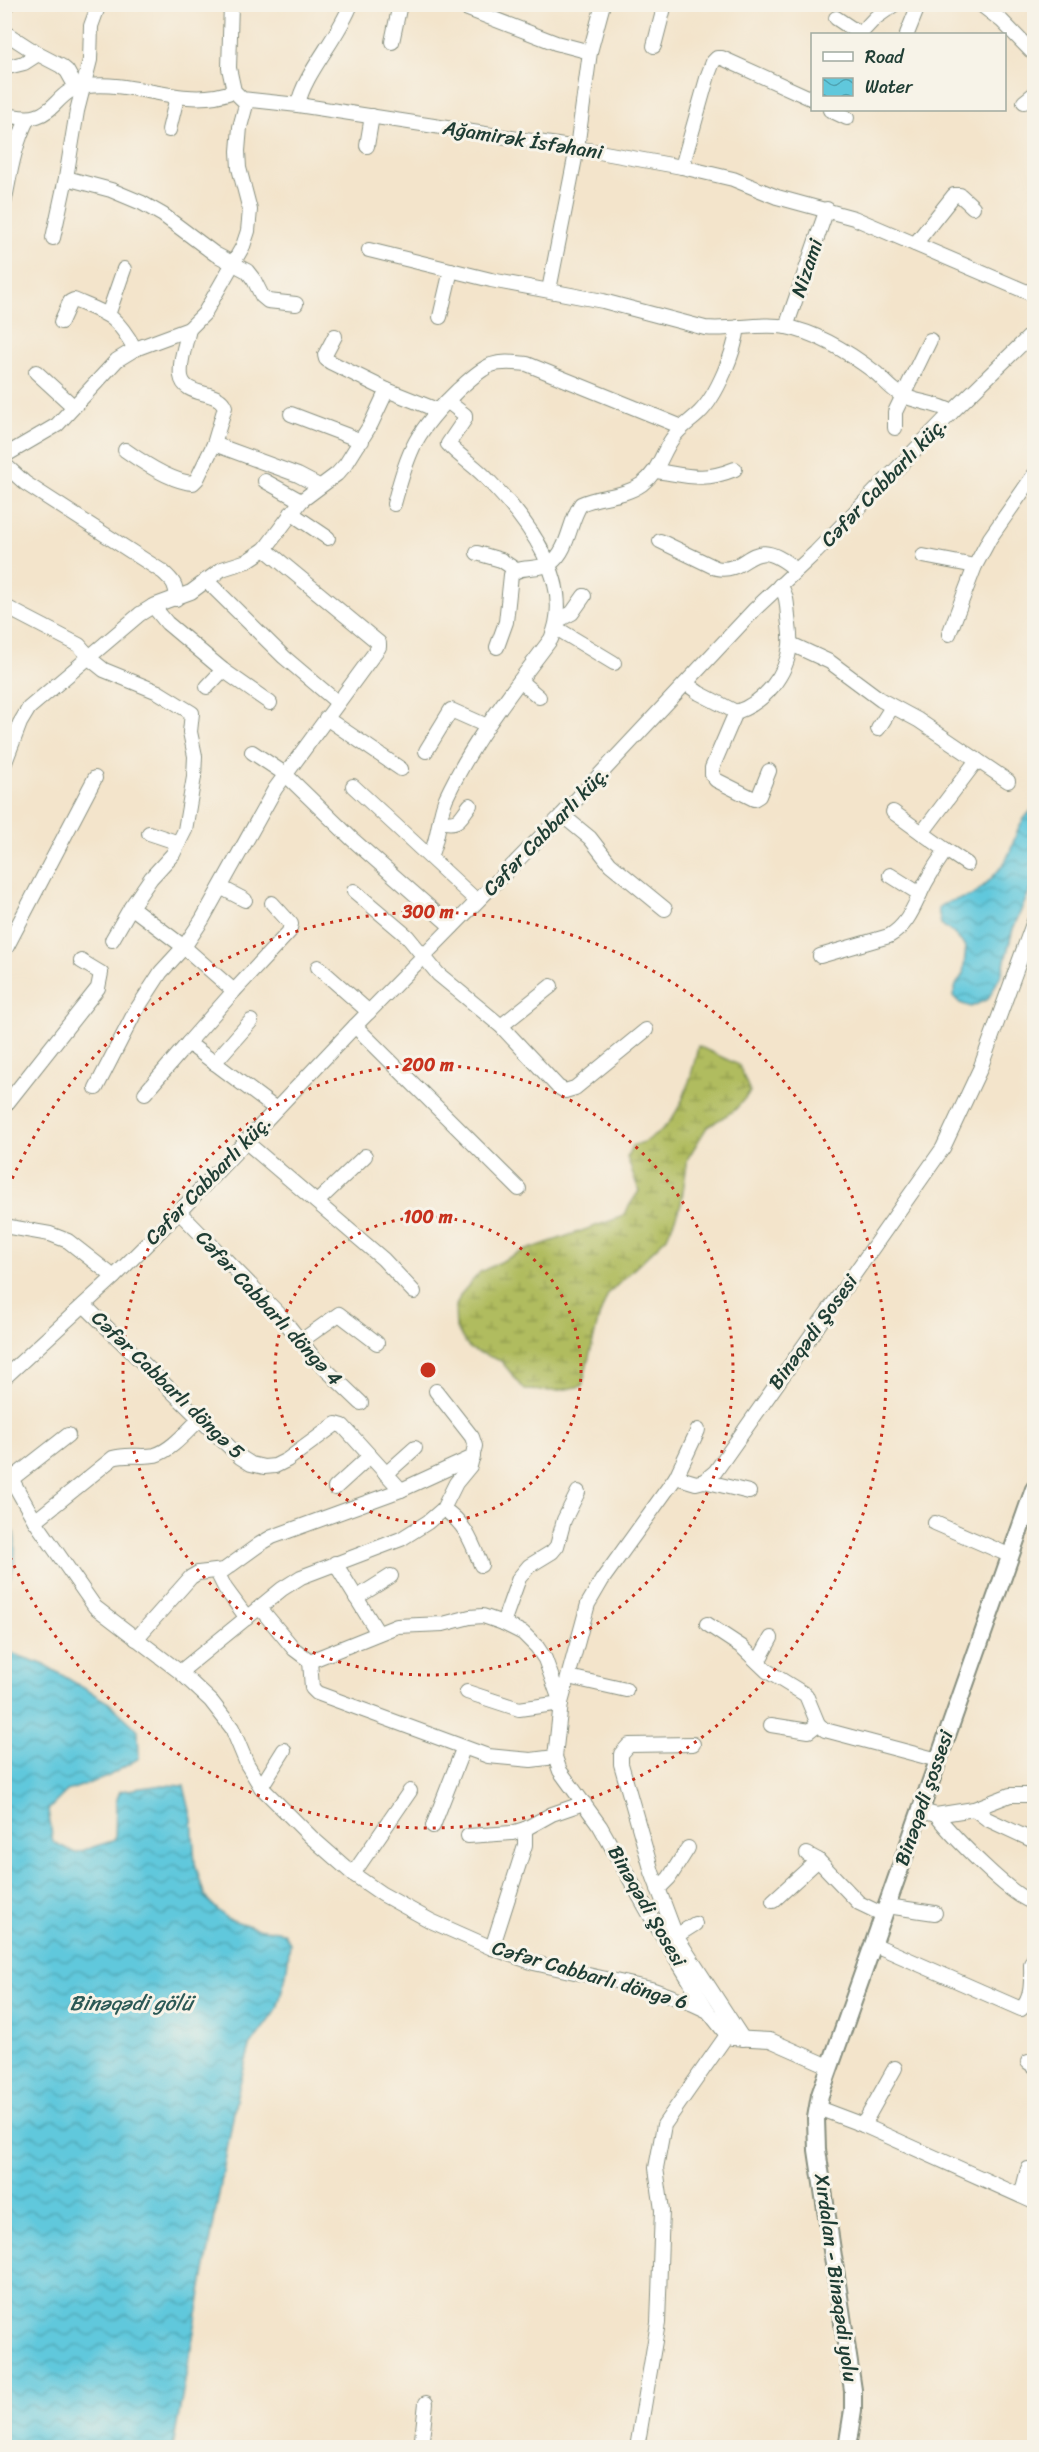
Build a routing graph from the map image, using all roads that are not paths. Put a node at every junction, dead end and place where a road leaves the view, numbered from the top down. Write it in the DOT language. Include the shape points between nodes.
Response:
graph roads {
  1 [pos="99,4"];
  2 [pos="231,4"];
  3 [pos="351,4"];
  4 [pos="400,4"];
  5 [pos="454,4"];
  6 [pos="603,4"];
  7 [pos="665,4"];
  8 [pos="895,4"];
  9 [pos="919,4"];
  10 [pos="980,4"];
  11 [pos="836,18"];
  12 [pos="4,32"];
  13 [pos="858,33"];
  14 [pos="861,33"];
  15 [pos="907,33"];
  16 [pos="392,42"];
  17 [pos="654,46"];
  18 [pos="590,52"];
  19 [pos="38,54"];
  20 [pos="1035,54"];
  21 [pos="4,68"];
  22 [pos="80,87"];
  23 [pos="234,91"];
  24 [pos="177,97"];
  25 [pos="811,98"];
  26 [pos="247,101"];
  27 [pos="298,105"];
  28 [pos="832,111"];
  29 [pos="4,115"];
  30 [pos="372,117"];
  31 [pos="28,118"];
  32 [pos="846,118"];
  33 [pos="169,130"];
  34 [pos="367,146"];
  35 [pos="577,148"];
  36 [pos="682,166"];
  37 [pos="66,178"];
  38 [pos="4,204"];
  39 [pos="973,207"];
  40 [pos="827,209"];
  41 [pos="53,238"];
  42 [pos="915,244"];
  43 [pos="369,250"];
  44 [pos="233,264"];
  45 [pos="124,269"];
  46 [pos="452,270"];
  47 [pos="549,290"];
  48 [pos="1035,295"];
  49 [pos="296,304"];
  50 [pos="108,315"];
  51 [pos="440,317"];
  52 [pos="61,322"];
  53 [pos="738,327"];
  54 [pos="786,327"];
  55 [pos="189,329"];
  56 [pos="1035,332"];
  57 [pos="335,336"];
  58 [pos="930,340"];
  59 [pos="135,349"];
  60 [pos="36,372"];
  61 [pos="387,390"];
  62 [pos="902,395"];
  63 [pos="442,405"];
  64 [pos="73,406"];
  65 [pos="952,412"];
  66 [pos="291,414"];
  67 [pos="682,427"];
  68 [pos="896,428"];
  69 [pos="362,441"];
  70 [pos="214,444"];
  71 [pos="125,450"];
  72 [pos="4,456"];
  73 [pos="4,464"];
  74 [pos="735,469"];
  75 [pos="657,471"];
  76 [pos="1035,475"];
  77 [pos="265,481"];
  78 [pos="319,486"];
  79 [pos="301,501"];
  80 [pos="394,504"];
  81 [pos="291,513"];
  82 [pos="328,538"];
  83 [pos="660,541"];
  84 [pos="265,549"];
  85 [pos="477,553"];
  86 [pos="923,556"];
  87 [pos="548,565"];
  88 [pos="975,566"];
  89 [pos="516,570"];
  90 [pos="796,570"];
  91 [pos="206,580"];
  92 [pos="780,585"];
  93 [pos="584,596"];
  94 [pos="176,599"];
  95 [pos="4,606"];
  96 [pos="153,606"];
  97 [pos="556,624"];
  98 [pos="949,634"];
  99 [pos="790,644"];
  100 [pos="496,647"];
  101 [pos="90,656"];
  102 [pos="614,663"];
  103 [pos="223,670"];
  104 [pos="520,681"];
  105 [pos="687,684"];
  106 [pos="207,687"];
  107 [pos="539,697"];
  108 [pos="337,702"];
  109 [pos="270,703"];
  110 [pos="892,706"];
  111 [pos="736,712"];
  112 [pos="326,718"];
  113 [pos="487,726"];
  114 [pos="878,729"];
  115 [pos="9,740"];
  116 [pos="426,751"];
  117 [pos="252,752"];
  118 [pos="976,760"];
  119 [pos="4,765"];
  120 [pos="401,769"];
  121 [pos="769,771"];
  122 [pos="285,774"];
  123 [pos="95,778"];
  124 [pos="1008,781"];
  125 [pos="353,786"];
  126 [pos="470,805"];
  127 [pos="893,812"];
  128 [pos="562,815"];
  129 [pos="440,821"];
  130 [pos="149,833"];
  131 [pos="922,833"];
  132 [pos="179,843"];
  133 [pos="946,850"];
  134 [pos="430,856"];
  135 [pos="967,864"];
  136 [pos="890,875"];
  137 [pos="222,888"];
  138 [pos="354,891"];
  139 [pos="920,894"];
  140 [pos="245,900"];
  141 [pos="477,901"];
  142 [pos="272,903"];
  143 [pos="131,907"];
  144 [pos="665,909"];
  145 [pos="1035,921"];
  146 [pos="452,927"];
  147 [pos="112,940"];
  148 [pos="183,947"];
  149 [pos="4,952"];
  150 [pos="424,955"];
  151 [pos="820,956"];
  152 [pos="81,961"];
  153 [pos="318,967"];
  154 [pos="551,986"];
  155 [pos="234,992"];
  156 [pos="369,1012"];
  157 [pos="251,1021"];
  158 [pos="355,1026"];
  159 [pos="501,1026"];
  160 [pos="646,1030"];
  161 [pos="188,1043"];
  162 [pos="214,1063"];
  163 [pos="96,1089"];
  164 [pos="145,1093"];
  165 [pos="4,1107"];
  166 [pos="276,1109"];
  167 [pos="245,1141"];
  168 [pos="365,1156"];
  169 [pos="519,1189"];
  170 [pos="317,1202"];
  171 [pos="178,1212"];
  172 [pos="4,1226"];
  173 [pos="114,1277"];
  174 [pos="414,1292"];
  175 [pos="84,1305"];
  176 [pos="302,1341"];
  177 [pos="377,1343"];
  178 [pos="4,1378"];
  179 [pos="436,1391"];
  180 [pos="361,1403"];
  181 [pos="200,1419"];
  182 [pos="698,1430"];
  183 [pos="68,1435"];
  184 [pos="415,1448"];
  185 [pos="370,1456"];
  186 [pos="473,1457"];
  187 [pos="9,1472"];
  188 [pos="386,1474"];
  189 [pos="676,1477"];
  190 [pos="704,1481"];
  191 [pos="335,1488"];
  192 [pos="1035,1489"];
  193 [pos="401,1490"];
  194 [pos="578,1492"];
  195 [pos="749,1492"];
  196 [pos="443,1509"];
  197 [pos="35,1521"];
  198 [pos="935,1523"];
  199 [pos="1011,1556"];
  200 [pos="335,1563"];
  201 [pos="481,1565"];
  202 [pos="217,1572"];
  203 [pos="391,1576"];
  204 [pos="357,1598"];
  205 [pos="260,1608"];
  206 [pos="247,1618"];
  207 [pos="503,1623"];
  208 [pos="707,1624"];
  209 [pos="378,1633"];
  210 [pos="771,1638"];
  211 [pos="136,1639"];
  212 [pos="310,1660"];
  213 [pos="758,1662"];
  214 [pos="180,1672"];
  215 [pos="569,1677"];
  216 [pos="626,1690"];
  217 [pos="467,1692"];
  218 [pos="561,1703"];
  219 [pos="818,1724"];
  220 [pos="771,1725"];
  221 [pos="693,1744"];
  222 [pos="463,1749"];
  223 [pos="284,1750"];
  224 [pos="555,1757"];
  225 [pos="938,1760"];
  226 [pos="261,1787"];
  227 [pos="410,1791"];
  228 [pos="1034,1794"];
  229 [pos="584,1803"];
  230 [pos="974,1809"];
  231 [pos="928,1813"];
  232 [pos="433,1826"];
  233 [pos="525,1829"];
  234 [pos="468,1836"];
  235 [pos="1034,1841"];
  236 [pos="688,1848"];
  237 [pos="353,1874"];
  238 [pos="658,1889"];
  239 [pos="773,1901"];
  240 [pos="1035,1902"];
  241 [pos="885,1910"];
  242 [pos="935,1913"];
  243 [pos="695,1924"];
  244 [pos="676,1936"];
  245 [pos="873,1944"];
  246 [pos="492,1948"];
  247 [pos="1035,1958"];
  248 [pos="1032,1994"];
  249 [pos="708,2011"];
  250 [pos="727,2035"];
  251 [pos="743,2039"];
  252 [pos="830,2066"];
  253 [pos="895,2068"];
  254 [pos="818,2108"];
  255 [pos="863,2125"];
  256 [pos="1028,2169"];
  257 [pos="1028,2199"];
  258 [pos="426,2403"];
  259 [pos="421,2448"];
  260 [pos="637,2448"];
  261 [pos="847,2448"];
  1 -- 22 [label="street"];
  2 -- 23 [label="street" via="228,53"];
  3 -- 27 [label="street"];
  4 -- 16 [label="street"];
  5 -- 18 [label="street" via="556,44"];
  6 -- 18 [label="street"];
  7 -- 17 [label="street"];
  8 -- 14 [label="street"];
  9 -- 15 [label="street"];
  10 -- 20 [label="street"];
  11 -- 13 [label="street"];
  12 -- 19 [label="street"];
  18 -- 35 [label="street"];
  19 -- 21 [label="street"];
  19 -- 22 [label="street" via="67,71"];
  22 -- 24 [label="street" via="107,85"];
  22 -- 31 [label="street" via="66,93 46,111"];
  22 -- 37 [label="street"];
  23 -- 24 [label="street" via="210,98"];
  23 -- 26 [label="street"];
  24 -- 33 [label="street"];
  25 -- 36 [label="street" via="717,58 712,62"];
  26 -- 27 [label="street, Ağamirək İsfəhani"];
  26 -- 44 [label="street" via="238,151 249,223"];
  27 -- 30 [label="street, Ağamirək İsfəhani"];
  28 -- 32 [label="street"];
  29 -- 31 [label="street"];
  30 -- 34 [label="street"];
  30 -- 35 [label="street, Ağamirək İsfəhani"];
  31 -- 38 [label="street" via="20,133"];
  35 -- 36 [label="street, Ağamirək İsfəhani"];
  35 -- 47 [label="street"];
  36 -- 40 [label="street, Ağamirək İsfəhani" via="733,179 792,202"];
  37 -- 41 [label="street"];
  37 -- 44 [label="street" via="142,203"];
  39 -- 42 [label="street" via="960,195 954,195"];
  40 -- 42 [label="street, Ağamirək İsfəhani"];
  40 -- 54 [label="street, Nizami"];
  42 -- 48 [label="street, Ağamirək İsfəhani"];
  43 -- 46 [label="street"];
  44 -- 49 [label="street" via="247,271 268,301"];
  44 -- 55 [label="street" via="204,314"];
  45 -- 50 [label="street"];
  46 -- 47 [label="street"];
  46 -- 51 [label="street"];
  47 -- 53 [label="street" via="705,328"];
  50 -- 52 [label="street" via="74,300"];
  50 -- 59 [label="street" via="122,326"];
  53 -- 54 [label="street"];
  53 -- 67 [label="street" via="733,354 714,390 700,412"];
  54 -- 62 [label="street" via="841,350"];
  55 -- 59 [label="street"];
  55 -- 70 [label="street" via="180,373 182,382 220,400 225,407"];
  56 -- 65 [label="street, Cəfər Cabbarlı küç."];
  57 -- 61 [label="street" via="326,359"];
  58 -- 62 [label="street"];
  59 -- 64 [label="street" via="105,371"];
  60 -- 64 [label="street"];
  61 -- 63 [label="street"];
  61 -- 69 [label="street"];
  62 -- 65 [label="street"];
  62 -- 68 [label="street" via="895,412"];
  63 -- 67 [label="street" via="489,366 527,364"];
  63 -- 80 [label="street" via="420,432 407,458"];
  63 -- 87 [label="street" via="465,415 464,424 448,444 503,496"];
  64 -- 72 [label="street" via="57,425"];
  65 -- 90 [label="street, Cəfər Cabbarlı küç."];
  66 -- 69 [label="street"];
  67 -- 75 [label="street"];
  69 -- 78 [label="street" via="337,474"];
  70 -- 71 [label="street" via="193,483 143,463"];
  70 -- 78 [label="street"];
  73 -- 94 [label="street" via="25,483 163,572 177,589"];
  74 -- 75 [label="street" via="714,477"];
  75 -- 87 [label="street" via="640,485 581,504 562,549"];
  76 -- 88 [label="street"];
  77 -- 79 [label="street"];
  78 -- 79 [label="street"];
  79 -- 81 [label="street"];
  81 -- 82 [label="street"];
  81 -- 84 [label="street"];
  83 -- 90 [label="street" via="716,568 724,569 763,553 777,556"];
  84 -- 91 [label="street"];
  84 -- 108 [label="street" via="379,643 377,652"];
  85 -- 89 [label="street" via="501,560"];
  86 -- 88 [label="street"];
  87 -- 89 [label="street"];
  87 -- 97 [label="street" via="558,592"];
  88 -- 98 [label="street"];
  89 -- 100 [label="street" via="511,575 506,622"];
  90 -- 92 [label="street, Cəfər Cabbarlı küç."];
  91 -- 94 [label="street"];
  91 -- 108 [label="street" via="284,657"];
  92 -- 99 [label="street" via="786,595"];
  92 -- 105 [label="street, Cəfər Cabbarlı küç."];
  93 -- 97 [label="street" via="572,613"];
  94 -- 96 [label="street"];
  95 -- 101 [label="street" via="71,641"];
  96 -- 101 [label="street"];
  96 -- 103 [label="street"];
  97 -- 102 [label="street"];
  97 -- 104 [label="street" via="551,639"];
  99 -- 110 [label="street" via="830,662"];
  99 -- 111 [label="street" via="786,663 769,690 749,708"];
  101 -- 115 [label="street" via="29,708"];
  101 -- 132 [label="street" via="104,670 158,692 192,713 192,798"];
  103 -- 106 [label="street"];
  103 -- 109 [label="street"];
  104 -- 107 [label="street"];
  104 -- 113 [label="street"];
  105 -- 111 [label="street"];
  105 -- 128 [label="street, Cəfər Cabbarlı küç."];
  108 -- 112 [label="street"];
  110 -- 114 [label="street"];
  110 -- 118 [label="street"];
  111 -- 121 [label="street" via="712,775 754,799"];
  112 -- 120 [label="street"];
  112 -- 122 [label="street"];
  113 -- 116 [label="street" via="451,710"];
  113 -- 129 [label="street" via="451,790"];
  115 -- 119 [label="street"];
  117 -- 122 [label="street"];
  118 -- 124 [label="street"];
  118 -- 131 [label="street"];
  122 -- 137 [label="street"];
  122 -- 146 [label="street"];
  123 -- 149 [label="street"];
  125 -- 134 [label="street"];
  126 -- 129 [label="street" via="456,823"];
  127 -- 131 [label="street"];
  128 -- 141 [label="street, Cəfər Cabbarlı küç."];
  128 -- 144 [label="street" via="590,838 610,864"];
  129 -- 134 [label="street"];
  130 -- 132 [label="street"];
  131 -- 133 [label="street"];
  132 -- 143 [label="street"];
  133 -- 135 [label="street"];
  133 -- 139 [label="street"];
  134 -- 141 [label="street"];
  136 -- 139 [label="street"];
  137 -- 140 [label="street"];
  137 -- 148 [label="street"];
  138 -- 150 [label="street"];
  139 -- 151 [label="street" via="899,930"];
  141 -- 146 [label="street, Cəfər Cabbarlı küç."];
  142 -- 155 [label="street" via="291,924 289,932"];
  143 -- 147 [label="street"];
  143 -- 148 [label="street"];
  145 -- 190 [label="street, Binəqədi Şosesi" via="980,1069 943,1148 721,1464"];
  146 -- 150 [label="street, Cəfər Cabbarlı küç."];
  148 -- 155 [label="street"];
  148 -- 163 [label="street" via="135,1012"];
  150 -- 156 [label="street, Cəfər Cabbarlı küç."];
  150 -- 159 [label="street" via="438,974"];
  152 -- 165 [label="street" via="101,973 98,988"];
  153 -- 156 [label="street"];
  154 -- 159 [label="street"];
  155 -- 161 [label="street"];
  156 -- 158 [label="street, Cəfər Cabbarlı küç."];
  157 -- 162 [label="street"];
  158 -- 166 [label="street, Cəfər Cabbarlı küç."];
  158 -- 169 [label="street"];
  159 -- 160 [label="street" via="565,1091 575,1088"];
  161 -- 162 [label="street"];
  161 -- 164 [label="street"];
  162 -- 166 [label="street"];
  166 -- 167 [label="street, Cəfər Cabbarlı küç."];
  167 -- 170 [label="street"];
  167 -- 171 [label="street, Cəfər Cabbarlı küç."];
  168 -- 170 [label="street"];
  170 -- 174 [label="street"];
  171 -- 173 [label="street, Cəfər Cabbarlı küç."];
  171 -- 176 [label="street, Cəfər Cabbarlı döngə 4"];
  172 -- 173 [label="street" via="68,1241"];
  173 -- 175 [label="street, Cəfər Cabbarlı küç."];
  175 -- 178 [label="street, Cəfər Cabbarlı küç."];
  175 -- 181 [label="street, Cəfər Cabbarlı döngə 5"];
  176 -- 177 [label="street" via="339,1314"];
  176 -- 180 [label="street, Cəfər Cabbarlı döngə 4" via="314,1359"];
  179 -- 186 [label="street" via="472,1437"];
  181 -- 185 [label="street, Cəfər Cabbarlı döngə 5" via="240,1456 264,1467 287,1460 336,1424 343,1426"];
  181 -- 197 [label="street" via="157,1455 124,1454 113,1458"];
  182 -- 189 [label="street"];
  183 -- 187 [label="street"];
  184 -- 188 [label="street"];
  185 -- 188 [label="street, Cəfər Cabbarlı döngə 5"];
  185 -- 191 [label="street"];
  186 -- 193 [label="street"];
  186 -- 196 [label="street"];
  187 -- 197 [label="street, Cəfər Cabbarlı döngə 6"];
  188 -- 193 [label="street, Cəfər Cabbarlı döngə 5"];
  189 -- 190 [label="street" via="696,1483"];
  189 -- 215 [label="street" via="594,1592"];
  190 -- 195 [label="street"];
  192 -- 199 [label="main road, Binəqədi şossesi"];
  193 -- 202 [label="street" via="272,1537"];
  194 -- 207 [label="street" via="557,1546 519,1578"];
  196 -- 200 [label="street" via="401,1539"];
  196 -- 201 [label="street" via="469,1535"];
  197 -- 211 [label="street, Cəfər Cabbarlı döngə 6" via="95,1607"];
  198 -- 199 [label="street"];
  199 -- 225 [label="main road, Binəqədi şossesi"];
  200 -- 204 [label="street"];
  200 -- 205 [label="street" via="301,1577"];
  202 -- 206 [label="street"];
  202 -- 211 [label="street" via="191,1577"];
  203 -- 204 [label="street"];
  204 -- 209 [label="street"];
  205 -- 206 [label="street"];
  205 -- 212 [label="street" via="294,1649"];
  206 -- 214 [label="street"];
  207 -- 209 [label="street" via="483,1616 470,1617 443,1624 397,1626"];
  207 -- 218 [label="street" via="537,1647"];
  208 -- 213 [label="street"];
  209 -- 212 [label="street"];
  210 -- 213 [label="street"];
  211 -- 214 [label="street, Cəfər Cabbarlı döngə 6"];
  212 -- 222 [label="street" via="312,1688 317,1693"];
  213 -- 219 [label="street" via="806,1695"];
  214 -- 226 [label="street, Cəfər Cabbarlı döngə 6" via="227,1720"];
  215 -- 216 [label="street"];
  215 -- 218 [label="street"];
  217 -- 218 [label="street" via="519,1709"];
  218 -- 224 [label="street"];
  219 -- 220 [label="street" via="809,1731"];
  219 -- 225 [label="street" via="835,1733"];
  221 -- 238 [label="street, Binəqədi Şosesi" via="635,1744 628,1745 621,1754"];
  222 -- 224 [label="street" via="506,1759"];
  222 -- 232 [label="street"];
  223 -- 226 [label="street"];
  224 -- 229 [label="street, Binəqədi Şosesi" via="560,1771"];
  225 -- 231 [label="main road, Binəqədi şossesi"];
  226 -- 237 [label="street, Cəfər Cabbarlı döngə 6"];
  227 -- 237 [label="street"];
  228 -- 230 [label="street" via="1010,1795"];
  229 -- 233 [label="street"];
  229 -- 249 [label="street, Binəqədi Şosesi"];
  230 -- 231 [label="street"];
  230 -- 235 [label="street"];
  231 -- 240 [label="street" via="1015,1894"];
  231 -- 241 [label="main road, Binəqədi şossesi"];
  233 -- 234 [label="street"];
  233 -- 246 [label="street" via="525,1845"];
  236 -- 238 [label="street, Binəqədi Şosesi"];
  237 -- 246 [label="street, Cəfər Cabbarlı döngə 6" via="430,1921"];
  238 -- 244 [label="street, Binəqədi Şosesi"];
  239 -- 241 [label="street" via="812,1857 859,1903"];
  241 -- 242 [label="street"];
  241 -- 245 [label="main road, Binəqədi şossesi"];
  243 -- 244 [label="street, Binəqədi Şosesi"];
  244 -- 251 [label="street, Binəqədi Şosesi"];
  245 -- 248 [label="street" via="1016,2008 1021,2009"];
  245 -- 252 [label="main road, Binəqədi şossesi"];
  246 -- 249 [label="street, Cəfər Cabbarlı döngə 6" via="569,1972 651,1989"];
  247 -- 248 [label="street" via="1031,1964"];
  249 -- 250 [label="street, Cəfər Cabbarlı döngə 6"];
  250 -- 251 [label="street"];
  250 -- 260 [label="street" via="664,2124 656,2168 662,2210 658,2323"];
  251 -- 252 [label="street" via="770,2040"];
  252 -- 254 [label="main road, Binəqədi şossesi"];
  253 -- 255 [label="street"];
  254 -- 255 [label="street"];
  254 -- 261 [label="main road, Xırdalan - Binəqədi yolu" via="817,2150 852,2390"];
  255 -- 257 [label="street"];
  256 -- 257 [label="street"];
  258 -- 259 [label="street"];
}
